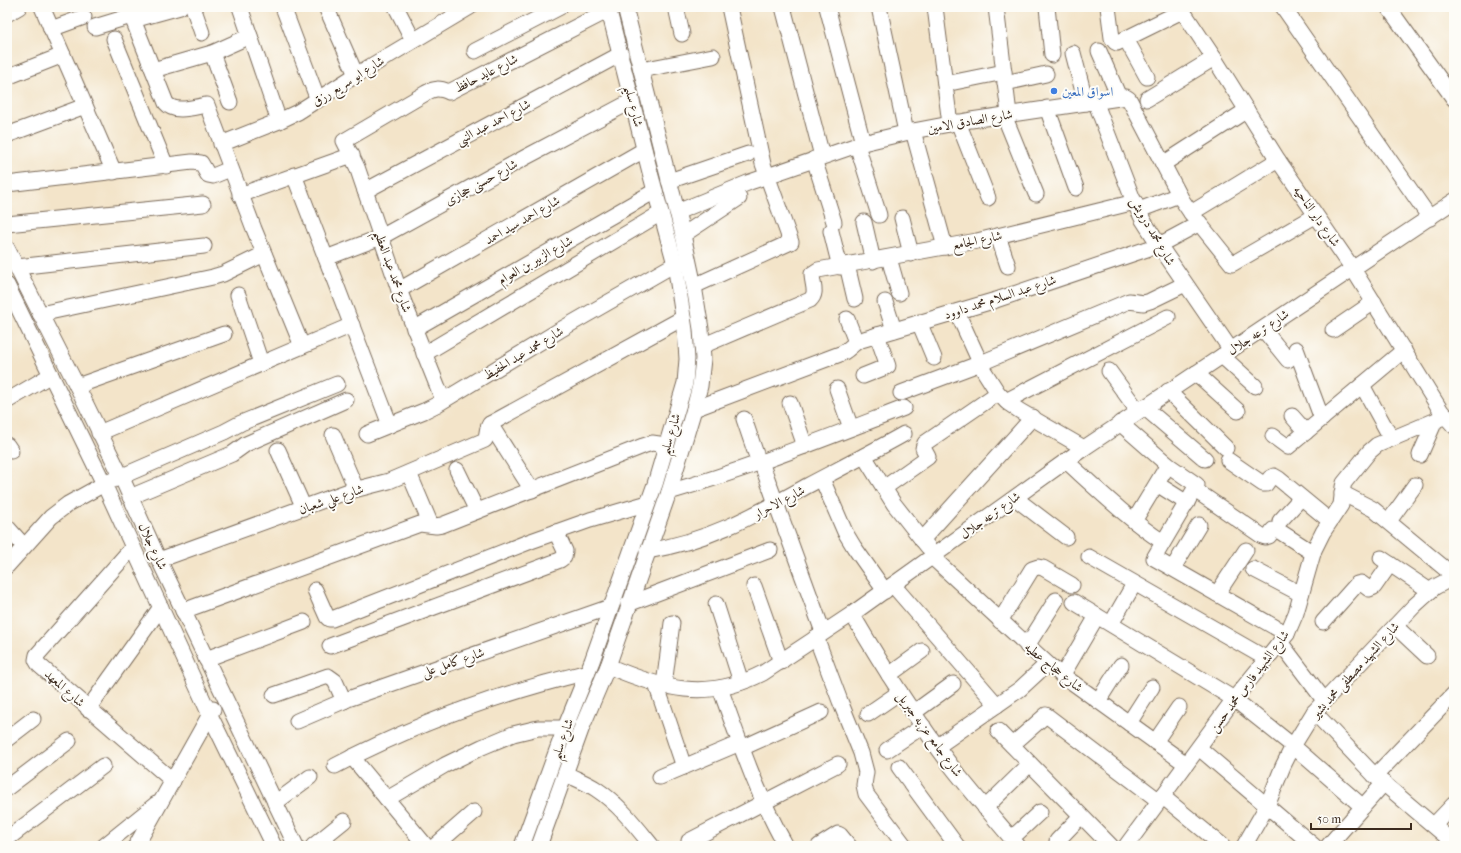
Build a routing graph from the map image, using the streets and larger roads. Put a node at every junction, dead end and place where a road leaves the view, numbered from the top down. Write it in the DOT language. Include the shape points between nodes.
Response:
graph roads {
  1 [pos="19,7"];
  2 [pos="42,7"];
  3 [pos="180,7"];
  4 [pos="193,7"];
  5 [pos="240,7"];
  6 [pos="283,7"];
  7 [pos="326,7"];
  8 [pos="396,7"];
  9 [pos="470,7"];
  10 [pos="560,7"];
  11 [pos="625,7"];
  12 [pos="676,7"];
  13 [pos="729,7"];
  14 [pos="783,7"];
  15 [pos="826,7"];
  16 [pos="879,7"];
  17 [pos="935,7"];
  18 [pos="996,7"];
  19 [pos="1047,7"];
  20 [pos="1108,7"];
  21 [pos="1283,7"];
  22 [pos="1388,7"];
  23 [pos="609,8"];
  24 [pos="1181,9"];
  25 [pos="445,13"];
  26 [pos="7,14"];
  27 [pos="131,14"];
  28 [pos="84,17"];
  29 [pos="95,27"];
  30 [pos="51,29"];
  31 [pos="202,33"];
  32 [pos="682,34"];
  33 [pos="250,36"];
  34 [pos="114,39"];
  35 [pos="1126,39"];
  36 [pos="413,40"];
  37 [pos="475,51"];
  38 [pos="1100,51"];
  39 [pos="212,53"];
  40 [pos="1073,53"];
  41 [pos="621,54"];
  42 [pos="63,55"];
  43 [pos="1052,55"];
  44 [pos="713,56"];
  45 [pos="1214,58"];
  46 [pos="153,70"];
  47 [pos="641,70"];
  48 [pos="1046,74"];
  49 [pos="356,75"];
  50 [pos="7,77"];
  51 [pos="1147,77"];
  52 [pos="1005,78"];
  53 [pos="945,84"];
  54 [pos="1124,98"];
  55 [pos="1147,99"];
  56 [pos="1454,99"];
  57 [pos="318,100"];
  58 [pos="632,101"];
  59 [pos="230,102"];
  60 [pos="1090,102"];
  61 [pos="85,106"];
  62 [pos="1047,108"];
  63 [pos="1247,110"];
  64 [pos="1006,114"];
  65 [pos="279,121"];
  66 [pos="954,123"];
  67 [pos="910,131"];
  68 [pos="7,135"];
  69 [pos="344,141"];
  70 [pos="221,144"];
  71 [pos="860,144"];
  72 [pos="644,150"];
  73 [pos="748,154"];
  74 [pos="352,155"];
  75 [pos="818,158"];
  76 [pos="1278,160"];
  77 [pos="1163,164"];
  78 [pos="166,166"];
  79 [pos="230,169"];
  80 [pos="114,172"];
  81 [pos="294,175"];
  82 [pos="767,176"];
  83 [pos="669,180"];
  84 [pos="7,184"];
  85 [pos="1076,188"];
  86 [pos="365,190"];
  87 [pos="655,191"];
  88 [pos="240,194"];
  89 [pos="1036,194"];
  90 [pos="1179,195"];
  91 [pos="739,198"];
  92 [pos="988,198"];
  93 [pos="202,204"];
  94 [pos="1137,206"];
  95 [pos="1452,208"];
  96 [pos="677,212"];
  97 [pos="661,213"];
  98 [pos="879,215"];
  99 [pos="1315,216"];
  100 [pos="902,218"];
  101 [pos="1195,218"];
  102 [pos="1430,218"];
  103 [pos="864,222"];
  104 [pos="7,224"];
  105 [pos="683,235"];
  106 [pos="998,236"];
  107 [pos="381,237"];
  108 [pos="1159,245"];
  109 [pos="204,246"];
  110 [pos="945,247"];
  111 [pos="7,248"];
  112 [pos="264,254"];
  113 [pos="911,254"];
  114 [pos="326,258"];
  115 [pos="889,258"];
  116 [pos="873,260"];
  117 [pos="676,264"];
  118 [pos="844,266"];
  119 [pos="1008,266"];
  120 [pos="17,267"];
  121 [pos="1353,269"];
  122 [pos="1185,284"];
  123 [pos="7,285"];
  124 [pos="694,286"];
  125 [pos="399,290"];
  126 [pos="899,293"];
  127 [pos="238,295"];
  128 [pos="855,299"];
  129 [pos="885,302"];
  130 [pos="1374,302"];
  131 [pos="957,312"];
  132 [pos="40,314"];
  133 [pos="1168,317"];
  134 [pos="683,318"];
  135 [pos="847,319"];
  136 [pos="919,322"];
  137 [pos="352,325"];
  138 [pos="414,329"];
  139 [pos="1263,329"];
  140 [pos="894,330"];
  141 [pos="1333,330"];
  142 [pos="224,334"];
  143 [pos="877,335"];
  144 [pos="302,346"];
  145 [pos="702,346"];
  146 [pos="850,347"];
  147 [pos="1404,350"];
  148 [pos="1226,353"];
  149 [pos="424,354"];
  150 [pos="934,358"];
  151 [pos="261,363"];
  152 [pos="981,363"];
  153 [pos="1109,371"];
  154 [pos="1196,373"];
  155 [pos="51,375"];
  156 [pos="863,376"];
  157 [pos="338,384"];
  158 [pos="1362,385"];
  159 [pos="77,386"];
  160 [pos="1254,386"];
  161 [pos="837,389"];
  162 [pos="1168,391"];
  163 [pos="1002,397"];
  164 [pos="346,400"];
  165 [pos="443,400"];
  166 [pos="7,401"];
  167 [pos="790,403"];
  168 [pos="694,409"];
  169 [pos="1141,409"];
  170 [pos="1238,411"];
  171 [pos="1292,416"];
  172 [pos="1033,417"];
  173 [pos="744,419"];
  174 [pos="1322,419"];
  175 [pos="1445,421"];
  176 [pos="1120,423"];
  177 [pos="490,424"];
  178 [pos="390,425"];
  179 [pos="851,428"];
  180 [pos="1306,432"];
  181 [pos="99,433"];
  182 [pos="367,434"];
  183 [pos="904,434"];
  184 [pos="333,435"];
  185 [pos="1273,436"];
  186 [pos="1391,438"];
  187 [pos="666,445"];
  188 [pos="805,446"];
  189 [pos="1084,448"];
  190 [pos="278,450"];
  191 [pos="1420,455"];
  192 [pos="864,456"];
  193 [pos="1205,459"];
  194 [pos="1066,461"];
  195 [pos="760,463"];
  196 [pos="1168,465"];
  197 [pos="457,470"];
  198 [pos="409,473"];
  199 [pos="121,476"];
  200 [pos="822,479"];
  201 [pos="104,484"];
  202 [pos="1156,484"];
  203 [pos="1415,485"];
  204 [pos="884,488"];
  205 [pos="1196,488"];
  206 [pos="356,489"];
  207 [pos="532,490"];
  208 [pos="669,492"];
  209 [pos="1342,493"];
  210 [pos="130,497"];
  211 [pos="1015,498"];
  212 [pos="1301,498"];
  213 [pos="648,503"];
  214 [pos="776,503"];
  215 [pos="1187,503"];
  216 [pos="304,508"];
  217 [pos="478,511"];
  218 [pos="1134,521"];
  219 [pos="1280,522"];
  220 [pos="1330,522"];
  221 [pos="1388,522"];
  222 [pos="426,524"];
  223 [pos="1199,526"];
  224 [pos="7,527"];
  225 [pos="556,532"];
  226 [pos="1066,537"];
  227 [pos="922,540"];
  228 [pos="1163,542"];
  229 [pos="24,546"];
  230 [pos="133,547"];
  231 [pos="770,550"];
  232 [pos="1246,550"];
  233 [pos="647,552"];
  234 [pos="1313,553"];
  235 [pos="933,556"];
  236 [pos="1089,557"];
  237 [pos="159,560"];
  238 [pos="7,566"];
  239 [pos="1173,568"];
  240 [pos="1253,570"];
  241 [pos="1454,576"];
  242 [pos="1134,584"];
  243 [pos="1072,585"];
  244 [pos="754,586"];
  245 [pos="889,588"];
  246 [pos="315,590"];
  247 [pos="1430,591"];
  248 [pos="1217,594"];
  249 [pos="1301,594"];
  250 [pos="1056,600"];
  251 [pos="1074,602"];
  252 [pos="628,604"];
  253 [pos="716,604"];
  254 [pos="161,607"];
  255 [pos="610,607"];
  256 [pos="183,611"];
  257 [pos="852,614"];
  258 [pos="1097,616"];
  259 [pos="1000,621"];
  260 [pos="304,622"];
  261 [pos="1323,622"];
  262 [pos="672,623"];
  263 [pos="1111,624"];
  264 [pos="1395,626"];
  265 [pos="820,635"];
  266 [pos="1284,638"];
  267 [pos="330,646"];
  268 [pos="1027,646"];
  269 [pos="922,651"];
  270 [pos="1427,656"];
  271 [pos="206,659"];
  272 [pos="1267,659"];
  273 [pos="781,662"];
  274 [pos="1047,664"];
  275 [pos="1120,665"];
  276 [pos="608,666"];
  277 [pos="588,672"];
  278 [pos="889,675"];
  279 [pos="1062,676"];
  280 [pos="741,682"];
  281 [pos="660,684"];
  282 [pos="953,684"];
  283 [pos="1152,687"];
  284 [pos="720,688"];
  285 [pos="900,692"];
  286 [pos="223,693"];
  287 [pos="1454,694"];
  288 [pos="274,695"];
  289 [pos="1234,699"];
  290 [pos="1324,700"];
  291 [pos="344,701"];
  292 [pos="1098,701"];
  293 [pos="997,705"];
  294 [pos="1179,706"];
  295 [pos="88,709"];
  296 [pos="821,712"];
  297 [pos="913,712"];
  298 [pos="1314,712"];
  299 [pos="868,714"];
  300 [pos="210,715"];
  301 [pos="33,719"];
  302 [pos="296,721"];
  303 [pos="1129,723"];
  304 [pos="923,726"];
  305 [pos="565,728"];
  306 [pos="998,731"];
  307 [pos="7,739"];
  308 [pos="68,741"];
  309 [pos="1155,742"];
  310 [pos="741,745"];
  311 [pos="1012,745"];
  312 [pos="938,746"];
  313 [pos="1293,746"];
  314 [pos="1199,748"];
  315 [pos="887,750"];
  316 [pos="352,757"];
  317 [pos="838,764"];
  318 [pos="1030,764"];
  319 [pos="1186,764"];
  320 [pos="103,766"];
  321 [pos="335,766"];
  322 [pos="684,767"];
  323 [pos="899,767"];
  324 [pos="566,774"];
  325 [pos="310,777"];
  326 [pos="660,777"];
  327 [pos="1380,779"];
  328 [pos="173,781"];
  329 [pos="7,788"];
  330 [pos="1160,798"];
  331 [pos="162,799"];
  332 [pos="387,799"];
  333 [pos="275,803"];
  334 [pos="765,803"];
  335 [pos="1454,804"];
  336 [pos="1267,806"];
  337 [pos="1363,807"];
  338 [pos="985,808"];
  339 [pos="474,812"];
  340 [pos="1040,812"];
  341 [pos="1081,816"];
  342 [pos="344,821"];
  343 [pos="1434,825"];
  344 [pos="7,839"];
  345 [pos="689,841"];
  346 [pos="845,841"];
  347 [pos="1056,841"];
  348 [pos="1015,842"];
  349 [pos="1454,843"];
  350 [pos="542,845"];
  351 [pos="104,846"];
  352 [pos="136,846"];
  353 [pos="274,846"];
  354 [pos="296,846"];
  355 [pos="313,846"];
  356 [pos="426,846"];
  357 [pos="435,846"];
  358 [pos="522,846"];
  359 [pos="652,846"];
  360 [pos="786,846"];
  361 [pos="818,846"];
  362 [pos="905,846"];
  363 [pos="957,846"];
  364 [pos="1110,846"];
  365 [pos="1126,846"];
  366 [pos="1223,846"];
  367 [pos="1244,846"];
  368 [pos="1314,846"];
  369 [pos="1328,846"];
  1 -- 26 [label="street"];
  2 -- 30 [label="street"];
  3 -- 27 [label="street"];
  4 -- 31 [label="street"];
  5 -- 33 [label="street"];
  6 -- 57 [label="street"];
  7 -- 49 [label="street"];
  8 -- 36 [label="street"];
  9 -- 25 [label="street, شارع ابو سريع رزق"];
  10 -- 37 [label="street"];
  11 -- 47 [label="street, شارع سليم"];
  12 -- 32 [label="street"];
  13 -- 82 [label="street" via="758,146"];
  14 -- 75 [label="street"];
  15 -- 71 [label="street"];
  16 -- 67 [label="street"];
  17 -- 53 [label="street"];
  18 -- 52 [label="street"];
  19 -- 43 [label="street"];
  20 -- 35 [label="street" via="1114,42 1117,44"];
  21 -- 102 [label="street"];
  22 -- 56 [label="street"];
  23 -- 41 [label="street, شارع سليم"];
  23 -- 69 [label="street, شارع عايد حافظ" via="449,92 440,88 430,91"];
  24 -- 35 [label="street"];
  24 -- 45 [label="street, شارع داير الناحيه"];
  25 -- 36 [label="street, شارع ابو سريع رزق"];
  27 -- 29 [label="street"];
  27 -- 46 [label="street"];
  28 -- 30 [label="street"];
  30 -- 42 [label="street"];
  33 -- 39 [label="street"];
  33 -- 65 [label="street"];
  34 -- 78 [label="street"];
  35 -- 51 [label="street"];
  36 -- 49 [label="street, شارع ابو سريع رزق"];
  38 -- 54 [label="street"];
  39 -- 46 [label="street"];
  39 -- 59 [label="street"];
  40 -- 60 [label="street, شارع محمد درويش"];
  41 -- 58 [label="street, شارع سليم"];
  41 -- 86 [label="street, شارع احمد عبد النبى"];
  42 -- 50 [label="street"];
  42 -- 61 [label="street"];
  44 -- 47 [label="street"];
  45 -- 55 [label="street"];
  45 -- 63 [label="street, شارع داير الناحيه"];
  46 -- 70 [label="street" via="170,108 207,105"];
  47 -- 83 [label="street, شارع سليم"];
  48 -- 52 [label="street"];
  49 -- 57 [label="street, شارع ابو سريع رزق"];
  52 -- 53 [label="street"];
  52 -- 64 [label="street"];
  53 -- 66 [label="street"];
  54 -- 60 [label="street, شارع الصادق الامين"];
  54 -- 77 [label="street"];
  57 -- 65 [label="street, شارع ابو سريع رزق"];
  58 -- 72 [label="street, شارع سليم"];
  58 -- 107 [label="street, شارع حسنى حجازى"];
  60 -- 62 [label="street, شارع الصادق الامين"];
  60 -- 94 [label="street, شارع محمد درويش"];
  61 -- 68 [label="street"];
  61 -- 80 [label="street"];
  62 -- 64 [label="street, شارع الصادق الامين"];
  62 -- 85 [label="street"];
  63 -- 76 [label="street, شارع داير الناحيه"];
  63 -- 77 [label="street"];
  64 -- 66 [label="street, شارع الصادق الامين"];
  64 -- 89 [label="street"];
  65 -- 70 [label="street, شارع ابو سريع رزق"];
  66 -- 67 [label="street, شارع الصادق الامين"];
  66 -- 92 [label="street"];
  67 -- 71 [label="street, شارع الصادق الامين"];
  67 -- 110 [label="street"];
  69 -- 74 [label="street, شارع محمد عبد العظيم"];
  70 -- 79 [label="street"];
  71 -- 75 [label="street, شارع الصادق الامين"];
  71 -- 98 [label="street"];
  72 -- 87 [label="street, شارع سليم"];
  72 -- 125 [label="street, شارع احمد سيد احمد"];
  73 -- 83 [label="street"];
  74 -- 81 [label="street"];
  74 -- 86 [label="street, شارع محمد عبد العظيم"];
  75 -- 82 [label="street, شارع الصادق الامين"];
  75 -- 118 [label="street" via="832,227"];
  76 -- 99 [label="street, شارع داير الناحيه"];
  76 -- 101 [label="street, شارع عبد السلام محمد داوود"];
  77 -- 90 [label="street"];
  78 -- 79 [label="street" via="201,163 208,175 213,176"];
  78 -- 80 [label="street"];
  79 -- 88 [label="street"];
  80 -- 84 [label="street"];
  81 -- 88 [label="street"];
  81 -- 114 [label="street"];
  82 -- 96 [label="street, شارع الصادق الامين"];
  82 -- 124 [label="street" via="790,242"];
  83 -- 96 [label="street, شارع سليم"];
  86 -- 107 [label="street, شارع محمد عبد العظيم"];
  87 -- 97 [label="street, شارع سليم"];
  87 -- 138 [label="street, شارع الزبير بن العوام"];
  88 -- 112 [label="street"];
  90 -- 94 [label="street, شارع الجامع"];
  90 -- 101 [label="street"];
  91 -- 105 [label="street"];
  93 -- 104 [label="street"];
  94 -- 106 [label="street, شارع الجامع"];
  94 -- 108 [label="street, شارع محمد درويش"];
  95 -- 102 [label="street, شارع ترعه جلال"];
  96 -- 105 [label="street, شارع سليم"];
  97 -- 117 [label="street, شارع سليم"];
  97 -- 149 [label="street"];
  99 -- 101 [label="street" via="1232,264"];
  99 -- 121 [label="street, شارع داير الناحيه"];
  100 -- 113 [label="street"];
  101 -- 108 [label="street, شارع عبد السلام محمد داوود"];
  102 -- 121 [label="street, شارع ترعه جلال"];
  103 -- 116 [label="street"];
  105 -- 124 [label="street, شارع سليم"];
  106 -- 110 [label="street, شارع الجامع"];
  106 -- 119 [label="street"];
  107 -- 114 [label="street, شارع حسنى حجازى"];
  107 -- 125 [label="street, شارع محمد عبد العظيم"];
  108 -- 122 [label="street, شارع محمد درويش"];
  108 -- 131 [label="street, شارع عبد السلام محمد داوود"];
  109 -- 120 [label="street"];
  110 -- 113 [label="street, شارع الجامع"];
  111 -- 120 [label="street, شارع جلال"];
  112 -- 132 [label="street" via="213,277"];
  112 -- 144 [label="street"];
  113 -- 115 [label="street, شارع الجامع"];
  114 -- 137 [label="street"];
  115 -- 116 [label="street, شارع الجامع"];
  115 -- 126 [label="street"];
  116 -- 118 [label="street, شارع الجامع"];
  117 -- 134 [label="street, شارع سليم"];
  117 -- 165 [label="street, شارع محمد عبد الحفيظ"];
  118 -- 128 [label="street"];
  118 -- 145 [label="street, شارع الجامع" via="818,270 812,274 814,293 810,300"];
  120 -- 132 [label="street, شارع جلال"];
  121 -- 130 [label="street, شارع داير الناحيه"];
  121 -- 139 [label="street, شارع ترعه جلال"];
  122 -- 148 [label="street, شارع محمد درويش"];
  122 -- 152 [label="street" via="1144,303 1129,301"];
  123 -- 155 [label="street, شارع جلال"];
  124 -- 145 [label="street, شارع سليم"];
  125 -- 138 [label="street, شارع محمد عبد العظيم"];
  127 -- 151 [label="street"];
  129 -- 140 [label="street"];
  130 -- 141 [label="street"];
  130 -- 147 [label="street, شارع داير الناحيه"];
  131 -- 136 [label="street, شارع عبد السلام محمد داوود"];
  131 -- 152 [label="street"];
  132 -- 159 [label="street, شارع جلال"];
  133 -- 163 [label="street"];
  134 -- 177 [label="street"];
  134 -- 187 [label="street, شارع سليم" via="687,359 685,383"];
  135 -- 146 [label="street"];
  136 -- 140 [label="street, شارع عبد السلام محمد داوود"];
  136 -- 150 [label="street"];
  137 -- 144 [label="street"];
  137 -- 178 [label="street"];
  138 -- 149 [label="street, شارع محمد عبد العظيم"];
  139 -- 148 [label="street, شارع ترعه جلال"];
  139 -- 174 [label="street" via="1292,354"];
  140 -- 143 [label="street, شارع عبد السلام محمد داوود"];
  142 -- 159 [label="street"];
  143 -- 146 [label="street, شارع عبد السلام محمد داوود"];
  143 -- 156 [label="street" via="888,366"];
  144 -- 151 [label="street"];
  145 -- 168 [label="street, شارع سليم" via="700,386"];
  146 -- 168 [label="street, شارع عبد السلام محمد داوود"];
  147 -- 158 [label="street"];
  147 -- 175 [label="street, شارع داير الناحيه"];
  148 -- 154 [label="street, شارع ترعه جلال"];
  148 -- 160 [label="street, شارع محمد درويش"];
  149 -- 165 [label="street, شارع محمد عبد العظيم"];
  151 -- 181 [label="street"];
  152 -- 163 [label="street"];
  152 -- 179 [label="street"];
  153 -- 169 [label="street"];
  154 -- 162 [label="street, شارع ترعه جلال"];
  154 -- 170 [label="street"];
  155 -- 166 [label="street"];
  155 -- 201 [label="street, شارع جلال"];
  157 -- 199 [label="street"];
  158 -- 174 [label="street"];
  158 -- 186 [label="street"];
  159 -- 181 [label="street, شارع جلال"];
  161 -- 179 [label="street"];
  162 -- 169 [label="street, شارع ترعه جلال"];
  162 -- 212 [label="street" via="1227,454 1263,484 1274,476"];
  163 -- 172 [label="street" via="1020,411"];
  163 -- 204 [label="street" via="925,443 923,448 928,457"];
  164 -- 210 [label="street" via="246,444 232,454"];
  165 -- 178 [label="street, شارع محمد عبد الحفيظ"];
  167 -- 188 [label="street"];
  168 -- 208 [label="street, شارع سليم"];
  169 -- 176 [label="street, شارع ترعه جلال"];
  169 -- 193 [label="street"];
  171 -- 180 [label="street"];
  172 -- 189 [label="street"];
  172 -- 227 [label="street"];
  173 -- 195 [label="street"];
  174 -- 180 [label="street"];
  175 -- 186 [label="street, شارع الشهيد فارس محمد حسن"];
  175 -- 191 [label="street"];
  176 -- 189 [label="street, شارع ترعه جلال"];
  176 -- 196 [label="street"];
  177 -- 198 [label="street, شارع علي شعبان" via="485,440"];
  177 -- 207 [label="street"];
  178 -- 182 [label="street, شارع محمد عبد الحفيظ"];
  179 -- 188 [label="street"];
  180 -- 185 [label="street" via="1288,447"];
  181 -- 199 [label="street, شارع جلال"];
  183 -- 192 [label="street, شارع الاحرار"];
  184 -- 206 [label="street"];
  186 -- 209 [label="street, شارع الشهيد فارس محمد حسن" via="1369,452 1344,483"];
  187 -- 207 [label="street" via="652,443 643,446"];
  187 -- 213 [label="street, شارع سليم"];
  188 -- 195 [label="street"];
  189 -- 194 [label="street, شارع ترعه جلال"];
  190 -- 216 [label="street"];
  192 -- 200 [label="street, شارع الاحرار"];
  192 -- 204 [label="street, شارع حجاج عطيه"];
  194 -- 211 [label="street, شارع ترعه جلال"];
  194 -- 218 [label="street"];
  195 -- 208 [label="street"];
  195 -- 214 [label="street"];
  196 -- 202 [label="street"];
  196 -- 205 [label="street"];
  197 -- 217 [label="street"];
  198 -- 206 [label="street, شارع علي شعبان"];
  198 -- 222 [label="street"];
  199 -- 201 [label="street"];
  199 -- 210 [label="street, شارع جلال"];
  200 -- 214 [label="street, شارع الاحرار"];
  200 -- 245 [label="street" via="854,547"];
  201 -- 229 [label="street" via="56,513"];
  201 -- 230 [label="street, شارع جلال"];
  202 -- 215 [label="street"];
  202 -- 218 [label="street"];
  203 -- 221 [label="street"];
  204 -- 227 [label="street, شارع حجاج عطيه"];
  205 -- 215 [label="street"];
  205 -- 234 [label="street" via="1265,538 1273,530 1280,531"];
  206 -- 216 [label="street, شارع علي شعبان"];
  207 -- 217 [label="street"];
  208 -- 233 [label="street, شارع سليم"];
  209 -- 220 [label="street, شارع الشهيد فارس محمد حسن" via="1341,505"];
  209 -- 221 [label="street" via="1373,509"];
  210 -- 237 [label="street, شارع جلال"];
  211 -- 226 [label="street"];
  211 -- 235 [label="street, شارع ترعه جلال"];
  212 -- 219 [label="street"];
  212 -- 220 [label="street"];
  213 -- 225 [label="street"];
  213 -- 255 [label="street, شارع سليم"];
  214 -- 233 [label="street, شارع الاحرار" via="742,522 707,536"];
  214 -- 265 [label="street"];
  215 -- 228 [label="street"];
  216 -- 237 [label="street, شارع علي شعبان"];
  217 -- 222 [label="street" via="442,525"];
  218 -- 228 [label="street"];
  220 -- 234 [label="street, شارع الشهيد فارس محمد حسن"];
  221 -- 241 [label="street"];
  222 -- 256 [label="street"];
  223 -- 239 [label="street"];
  224 -- 229 [label="street"];
  225 -- 246 [label="street" via="332,619 327,617"];
  225 -- 267 [label="street" via="565,552 560,560"];
  227 -- 235 [label="street, شارع حجاج عطيه"];
  228 -- 239 [label="street" via="1154,558"];
  229 -- 238 [label="street"];
  230 -- 254 [label="street, شارع جلال"];
  230 -- 295 [label="street, شارع المعهد" via="37,654 36,660 39,665"];
  231 -- 252 [label="street"];
  232 -- 248 [label="street"];
  233 -- 252 [label="street, شارع سليم"];
  234 -- 249 [label="street, شارع الشهيد فارس محمد حسن"];
  235 -- 245 [label="street, شارع ترعه جلال"];
  235 -- 259 [label="street, شارع حجاج عطيه"];
  236 -- 242 [label="street"];
  237 -- 256 [label="street, شارع جلال"];
  239 -- 248 [label="street"];
  240 -- 249 [label="street"];
  241 -- 247 [label="street, شارع الشهيد مصطفى محمد بشير"];
  242 -- 263 [label="street"];
  242 -- 272 [label="street"];
  243 -- 259 [label="street" via="1043,568 1032,569"];
  244 -- 273 [label="street"];
  245 -- 257 [label="street, شارع ترعه جلال"];
  245 -- 293 [label="street"];
  247 -- 261 [label="street" via="1386,561 1374,587 1369,589 1361,583 1357,584"];
  247 -- 264 [label="street, شارع الشهيد مصطفى محمد بشير"];
  248 -- 266 [label="street"];
  249 -- 266 [label="street, شارع الشهيد فارس محمد حسن" via="1296,613"];
  250 -- 268 [label="street"];
  251 -- 258 [label="street"];
  252 -- 276 [label="street, شارع سليم"];
  253 -- 280 [label="street"];
  254 -- 295 [label="street"];
  254 -- 300 [label="street, شارع جلال"];
  255 -- 277 [label="street, شارع سليم"];
  255 -- 291 [label="street, شارع كامل على"];
  256 -- 271 [label="street, شارع جلال"];
  257 -- 265 [label="street, شارع ترعه جلال"];
  257 -- 278 [label="street, شارع جامع عزبه جبريل"];
  258 -- 263 [label="street"];
  258 -- 279 [label="street"];
  259 -- 268 [label="street, شارع حجاج عطيه"];
  260 -- 271 [label="street"];
  262 -- 281 [label="street"];
  263 -- 289 [label="street"];
  264 -- 270 [label="street"];
  264 -- 290 [label="street, شارع الشهيد مصطفى محمد بشير"];
  265 -- 273 [label="street, شارع ترعه جلال"];
  265 -- 362 [label="street" via="840,701 861,753 866,772 866,794"];
  266 -- 272 [label="street, شارع الشهيد فارس محمد حسن"];
  266 -- 290 [label="street"];
  268 -- 274 [label="street, شارع حجاج عطيه"];
  269 -- 278 [label="street"];
  271 -- 286 [label="street, شارع جلال"];
  272 -- 289 [label="street, شارع الشهيد فارس محمد حسن"];
  273 -- 280 [label="street, شارع ترعه جلال"];
  274 -- 279 [label="street, شارع حجاج عطيه"];
  274 -- 293 [label="street" via="1031,680"];
  275 -- 292 [label="street"];
  276 -- 281 [label="street, شارع ترعه جلال" via="638,679"];
  276 -- 324 [label="street, شارع سليم" via="582,727"];
  277 -- 305 [label="street, شارع سليم"];
  277 -- 316 [label="street" via="488,701 410,730"];
  278 -- 285 [label="street, شارع جامع عزبه جبريل"];
  279 -- 292 [label="street, شارع حجاج عطيه"];
  280 -- 284 [label="street, شارع ترعه جلال"];
  281 -- 284 [label="street, شارع ترعه جلال" via="687,690"];
  281 -- 322 [label="street"];
  282 -- 297 [label="street"];
  283 -- 303 [label="street"];
  284 -- 310 [label="street"];
  285 -- 297 [label="street, شارع جامع عزبه جبريل"];
  285 -- 299 [label="street"];
  286 -- 300 [label="street"];
  286 -- 333 [label="street, شارع جلال"];
  287 -- 327 [label="street"];
  288 -- 291 [label="street" via="328,676 335,681"];
  289 -- 313 [label="street"];
  289 -- 314 [label="street, شارع الشهيد فارس محمد حسن"];
  290 -- 298 [label="street, شارع الشهيد مصطفى محمد بشير"];
  291 -- 302 [label="street, شارع كامل على"];
  292 -- 303 [label="street, شارع حجاج عطيه"];
  293 -- 312 [label="street"];
  294 -- 309 [label="street"];
  295 -- 328 [label="street, شارع المعهد"];
  296 -- 310 [label="street"];
  297 -- 304 [label="street, شارع جامع عزبه جبريل"];
  298 -- 313 [label="street, شارع الشهيد مصطفى محمد بشير"];
  298 -- 327 [label="street"];
  300 -- 328 [label="street"];
  300 -- 353 [label="street, شارع جلال"];
  301 -- 307 [label="street"];
  303 -- 309 [label="street, شارع حجاج عطيه"];
  304 -- 312 [label="street, شارع جامع عزبه جبريل"];
  304 -- 315 [label="street"];
  305 -- 332 [label="street" via="538,728 513,734 445,765"];
  305 -- 358 [label="street, شارع سليم"];
  306 -- 311 [label="street"];
  308 -- 329 [label="street"];
  309 -- 319 [label="street, شارع حجاج عطيه"];
  310 -- 322 [label="street"];
  310 -- 334 [label="street"];
  311 -- 318 [label="street"];
  311 -- 330 [label="street" via="1046,715"];
  312 -- 338 [label="street, شارع جامع عزبه جبريل"];
  313 -- 336 [label="street, شارع الشهيد مصطفى محمد بشير"];
  313 -- 337 [label="street"];
  314 -- 319 [label="street, شارع الشهيد فارس محمد حسن"];
  314 -- 336 [label="street"];
  316 -- 321 [label="street"];
  316 -- 332 [label="street"];
  317 -- 334 [label="street"];
  318 -- 338 [label="street"];
  318 -- 341 [label="street"];
  319 -- 330 [label="street, شارع الشهيد فارس محمد حسن"];
  320 -- 344 [label="street"];
  322 -- 326 [label="street"];
  323 -- 363 [label="street"];
  324 -- 350 [label="street, شارع سليم"];
  324 -- 359 [label="street" via="595,788 613,801"];
  325 -- 333 [label="street"];
  327 -- 337 [label="street"];
  327 -- 343 [label="street"];
  328 -- 331 [label="street"];
  330 -- 365 [label="street, شارع الشهيد فارس محمد حسن"];
  330 -- 366 [label="street"];
  331 -- 351 [label="street"];
  331 -- 352 [label="street"];
  332 -- 356 [label="street"];
  333 -- 354 [label="street, شارع جلال"];
  334 -- 345 [label="street"];
  334 -- 360 [label="street"];
  335 -- 343 [label="street"];
  336 -- 367 [label="street, شارع الشهيد مصطفى محمد بشير"];
  336 -- 368 [label="street"];
  337 -- 369 [label="street"];
  338 -- 348 [label="street, شارع جامع عزبه جبريل"];
  339 -- 357 [label="street"];
  340 -- 348 [label="street"];
  341 -- 347 [label="street"];
  341 -- 364 [label="street"];
  342 -- 355 [label="street"];
  343 -- 349 [label="street"];
  346 -- 361 [label="street" via="836,835"];
}
